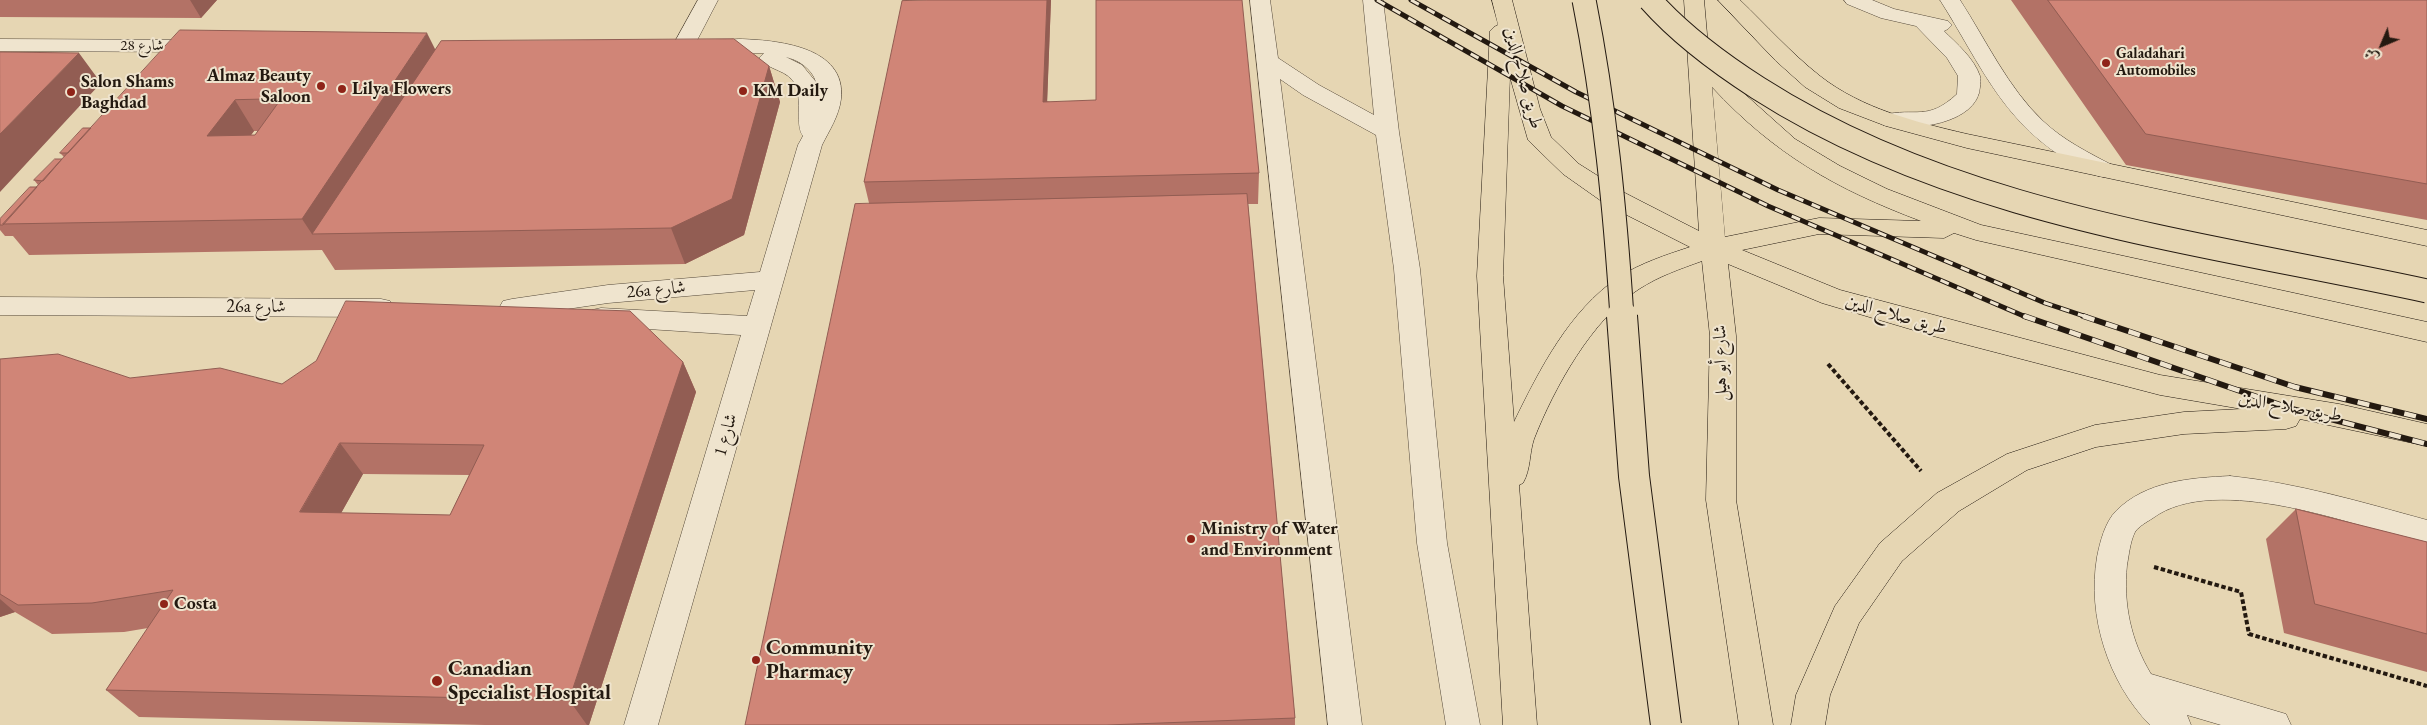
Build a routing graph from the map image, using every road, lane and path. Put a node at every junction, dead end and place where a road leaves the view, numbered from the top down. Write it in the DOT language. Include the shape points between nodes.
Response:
graph roads {
  1 [pos="708,0"];
  2 [pos="1260,0"];
  3 [pos="1373,0"];
  4 [pos="1502,0"];
  5 [pos="1584,0"];
  6 [pos="1650,0"];
  7 [pos="1694,0"];
  8 [pos="1728,0"];
  9 [pos="1854,0"];
  10 [pos="1950,0"];
  11 [pos="1924,23"];
  12 [pos="1969,28"];
  13 [pos="0,45"];
  14 [pos="228,46"];
  15 [pos="1700,60"];
  16 [pos="1269,62"];
  17 [pos="1891,120"];
  18 [pos="1387,132"];
  19 [pos="2106,171"];
  20 [pos="1976,232"];
  21 [pos="2427,238"];
  22 [pos="1713,248"];
  23 [pos="771,280"];
  24 [pos="2427,291"];
  25 [pos="0,306"];
  26 [pos="403,308"];
  27 [pos="758,326"];
  28 [pos="2427,332"];
  29 [pos="1828,364"];
  30 [pos="2339,415"];
  31 [pos="2427,436"];
  32 [pos="1925,475"];
  33 [pos="1506,520"];
  34 [pos="2427,534"];
  35 [pos="2148,565"];
  36 [pos="2139,686"];
  37 [pos="2427,686"];
  38 [pos="641,725"];
  39 [pos="1345,725"];
  40 [pos="1463,725"];
  41 [pos="1520,725"];
  42 [pos="1666,725"];
  43 [pos="1756,725"];
  44 [pos="1808,725"];
  45 [pos="2174,725"];
  46 [pos="2274,725"];
  1 -- 23 [label="street, شارع 1" via="683,47 762,56 782,62 797,72 812,97 810,145"];
  2 -- 16 [label="street"];
  3 -- 18 [label="street"];
  4 -- 22 [label="main road, طريق صلاح الدين" via="1540,140 1571,169 1616,199"];
  4 -- 33 [label="main road" via="1490,276"];
  5 -- 42 [label="main road, bridge" via="1599,80 1610,172 1631,442"];
  6 -- 24 [label="main road, bridge" via="1700,48 1750,84 1849,139 1908,163 1970,186 2144,233"];
  7 -- 15 [label="main road, شارع أبو هيل"];
  8 -- 17 [label="main road" via="1785,60 1810,81 1848,104"];
  9 -- 11 [label="street" via="1888,14"];
  10 -- 12 [label="street"];
  11 -- 12 [label="street"];
  11 -- 17 [label="street" via="1955,54 1969,76 1968,96 1951,112 1920,120"];
  12 -- 19 [label="street" via="2028,119 2048,137"];
  13 -- 14 [label="street, شارع 28"];
  15 -- 20 [label="main road" via="1762,124 1816,163 1925,214"];
  15 -- 22 [label="main road, شارع أبو هيل"];
  16 -- 18 [label="street" via="1311,90"];
  16 -- 39 [label="street"];
  17 -- 19 [label="main road"];
  18 -- 40 [label="street" via="1407,269 1432,543"];
  19 -- 21 [label="main road"];
  20 -- 22 [label="main road" via="1820,226"];
  20 -- 28 [label="main road"];
  22 -- 30 [label="main road, طريق صلاح الدين" via="1832,297 1937,328 2160,385"];
  22 -- 33 [label="main road" via="1658,267 1629,283 1606,302 1577,335 1519,441"];
  22 -- 43 [label="main road, شارع أبو هيل" via="1723,336 1721,500"];
  23 -- 27 [label="street, شارع 1"];
  23 -- 27 [label="street, 26a شارع" via="608,294 502,308"];
  25 -- 26 [label="street, 26a شارع"];
  27 -- 38 [label="street, شارع 1"];
  29 -- 32 [label="path"];
  30 -- 31 [label="main road, طريق صلاح الدين"];
  30 -- 44 [label="main road" via="2184,423 2096,436 2017,462 1948,502 1891,552 1846,616 1813,695"];
  33 -- 41 [label="main road"];
  34 -- 36 [label="street" via="2252,488 2200,487 2157,498 2126,520 2112,554 2109,593 2117,636"];
  35 -- 37 [label="path" via="2241,592 2249,634"];
  36 -- 45 [label="street"];
  36 -- 46 [label="street"];
}
